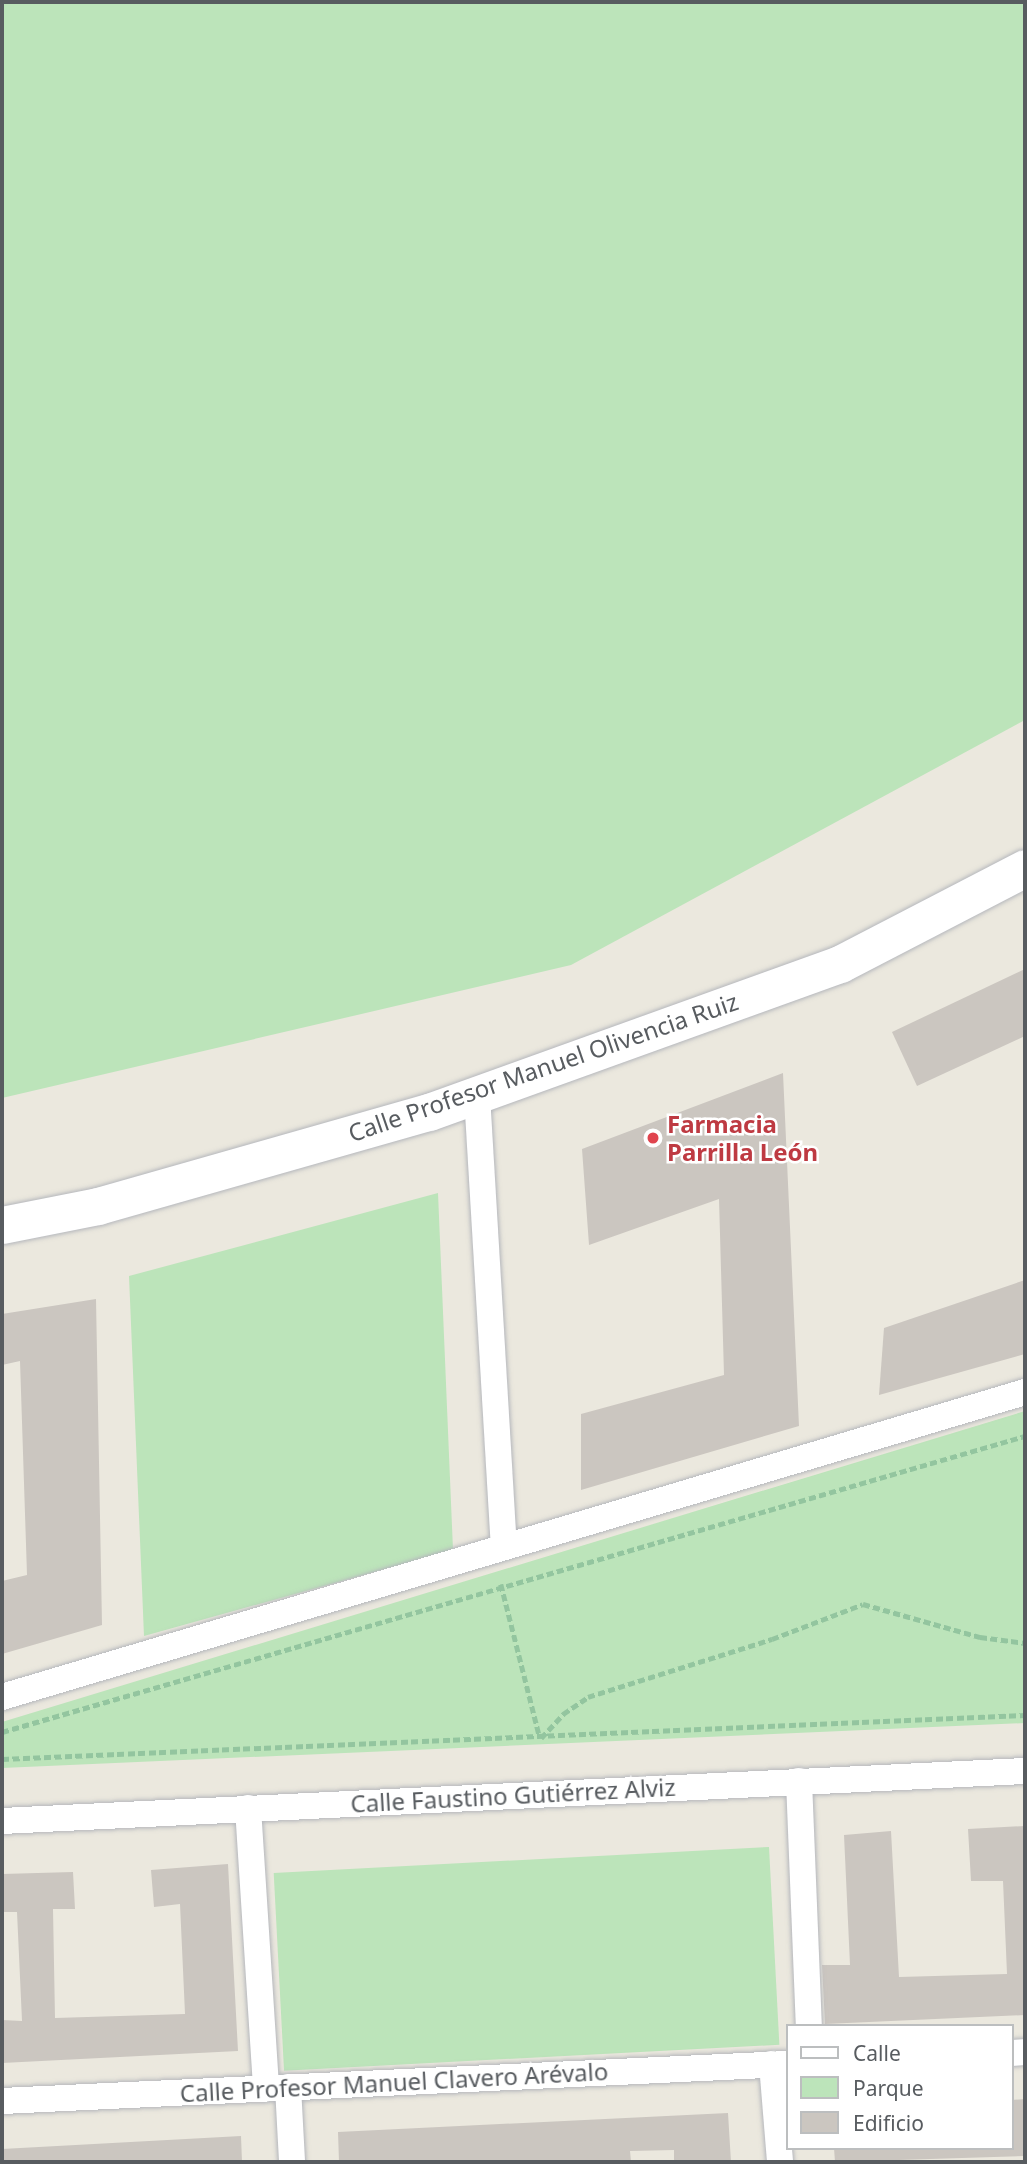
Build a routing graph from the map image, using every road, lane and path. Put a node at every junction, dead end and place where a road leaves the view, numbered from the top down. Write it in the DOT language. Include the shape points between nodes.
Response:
graph roads {
  1 [pos="1025,868"];
  2 [pos="477,1095"];
  3 [pos="2,1225"];
  4 [pos="1025,1392"];
  5 [pos="1025,1436"];
  6 [pos="497,1548"];
  7 [pos="501,1585"];
  8 [pos="1025,1643"];
  9 [pos="2,1697"];
  10 [pos="1025,1715"];
  11 [pos="2,1732"];
  12 [pos="540,1739"];
  13 [pos="2,1759"];
  14 [pos="1025,1771"];
  15 [pos="799,1781"];
  16 [pos="248,1808"];
  17 [pos="2,1821"];
  18 [pos="808,2024"];
  19 [pos="780,2064"];
  20 [pos="277,2087"];
  21 [pos="2,2101"];
  22 [pos="292,2162"];
  23 [pos="780,2162"];
  1 -- 2 [label="street, Calle Profesor Manuel Olivencia Ruiz" via="840,964"];
  2 -- 3 [label="street, Calle Profesor Manuel Olivencia Ruiz" via="98,1206"];
  2 -- 6 [label="street"];
  4 -- 6 [label="street"];
  5 -- 7 [label="path"];
  6 -- 7 [label="path"];
  6 -- 9 [label="street"];
  7 -- 11 [label="path"];
  7 -- 12 [label="path"];
  8 -- 12 [label="path" via="980,1637 863,1604 772,1639 588,1698 563,1714"];
  10 -- 12 [label="path"];
  12 -- 13 [label="path"];
  14 -- 15 [label="street, Calle Faustino Gutiérrez Alviz"];
  15 -- 16 [label="street, Calle Faustino Gutiérrez Alviz"];
  15 -- 18 [label="street"];
  16 -- 17 [label="street, Calle Faustino Gutiérrez Alviz"];
  16 -- 20 [label="street"];
  19 -- 20 [label="street, Calle Profesor Manuel Clavero Arévalo"];
  19 -- 23 [label="street"];
  20 -- 21 [label="street, Calle Profesor Manuel Clavero Arévalo"];
  20 -- 22 [label="street"];
}
